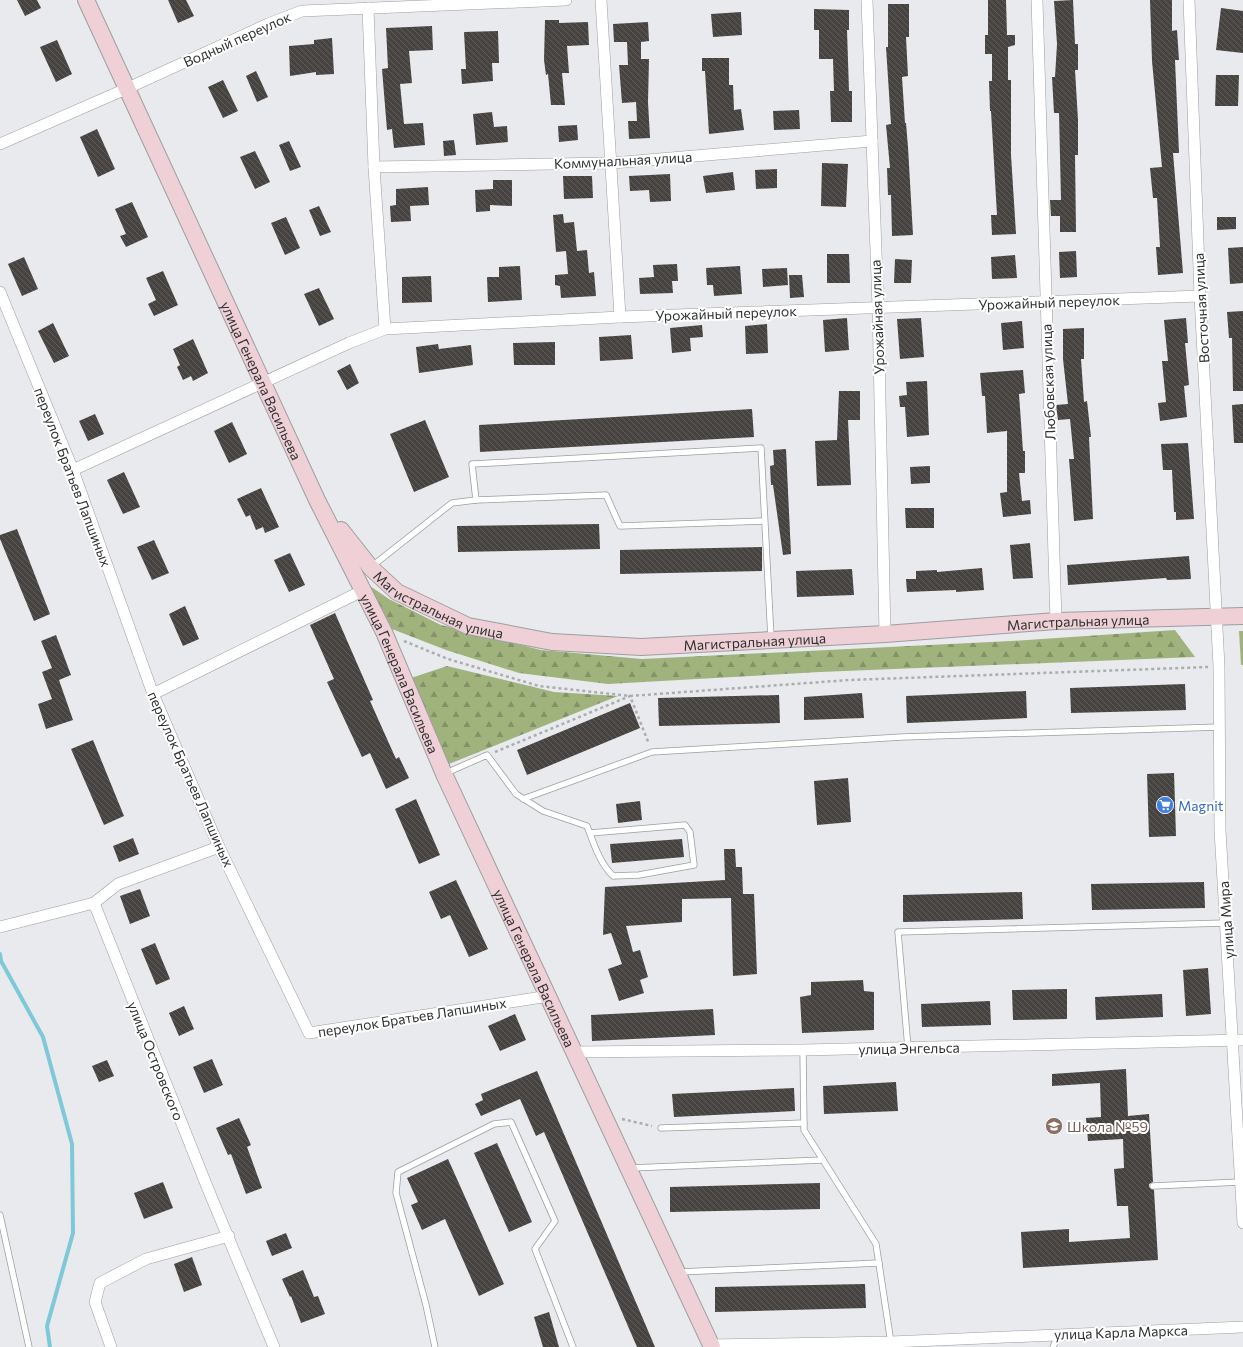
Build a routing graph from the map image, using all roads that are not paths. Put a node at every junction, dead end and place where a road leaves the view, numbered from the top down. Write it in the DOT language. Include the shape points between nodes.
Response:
graph roads {
  1 [pos="86,0"];
  2 [pos="566,0"];
  3 [pos="601,0"];
  4 [pos="867,0"];
  5 [pos="1037,0"];
  6 [pos="1189,0"];
  7 [pos="368,8"];
  8 [pos="128,88"];
  9 [pos="872,141"];
  10 [pos="0,144"];
  11 [pos="612,163"];
  12 [pos="374,167"];
  13 [pos="0,292"];
  14 [pos="1200,296"];
  15 [pos="1046,302"];
  16 [pos="878,307"];
  17 [pos="620,317"];
  18 [pos="384,329"];
  19 [pos="263,384"];
  20 [pos="73,470"];
  21 [pos="318,500"];
  22 [pos="476,500"];
  23 [pos="764,521"];
  24 [pos="371,568"];
  25 [pos="364,590"];
  26 [pos="1217,616"];
  27 [pos="1243,616"];
  28 [pos="1056,621"];
  29 [pos="885,634"];
  30 [pos="772,640"];
  31 [pos="153,694"];
  32 [pos="1220,727"];
  33 [pos="444,774"];
  34 [pos="523,799"];
  35 [pos="590,833"];
  36 [pos="219,847"];
  37 [pos="94,903"];
  38 [pos="1226,923"];
  39 [pos="0,928"];
  40 [pos="549,996"];
  41 [pos="1238,1040"];
  42 [pos="908,1048"];
  43 [pos="803,1050"];
  44 [pos="574,1052"];
  45 [pos="804,1123"];
  46 [pos="661,1128"];
  47 [pos="823,1160"];
  48 [pos="628,1168"];
  49 [pos="1240,1182"];
  50 [pos="1153,1186"];
  51 [pos="0,1215"];
  52 [pos="1243,1223"];
  53 [pos="229,1236"];
  54 [pos="879,1263"];
  55 [pos="677,1272"];
  56 [pos="1243,1327"];
  57 [pos="1058,1335"];
  58 [pos="891,1344"];
  59 [pos="712,1346"];
  60 [pos="29,1347"];
  61 [pos="112,1347"];
  62 [pos="274,1347"];
  63 [pos="435,1347"];
  64 [pos="573,1347"];
  65 [pos="1053,1347"];
  1 -- 8 [label="main road, улица Генерала Васильева"];
  2 -- 7 [label="street, Водный переулок"];
  3 -- 11 [label="street"];
  4 -- 9 [label="street, Урожайная улица"];
  5 -- 15 [label="street, Любовская улица"];
  6 -- 14 [label="street, Восточная улица"];
  7 -- 8 [label="street, Водный переулок" via="302,11"];
  7 -- 12 [label="street"];
  8 -- 10 [label="street, Водный переулок"];
  8 -- 19 [label="main road, улица Генерала Васильева"];
  9 -- 11 [label="street, Коммунальная улица"];
  9 -- 16 [label="street, Урожайная улица"];
  11 -- 12 [label="street, Коммунальная улица"];
  11 -- 17 [label="street"];
  12 -- 18 [label="street"];
  13 -- 20 [label="street, переулок Братьев Лапшиных"];
  14 -- 15 [label="street, Урожайный переулок"];
  14 -- 26 [label="street, Восточная улица"];
  15 -- 16 [label="street, Урожайный переулок"];
  15 -- 28 [label="street, Любовская улица"];
  16 -- 17 [label="street, Урожайный переулок"];
  16 -- 29 [label="street, Урожайная улица"];
  17 -- 18 [label="street, Урожайный переулок"];
  18 -- 19 [label="street, Урожайный переулок"];
  19 -- 20 [label="street, Урожайный переулок"];
  19 -- 21 [label="main road, улица Генерала Васильева"];
  20 -- 31 [label="street, переулок Братьев Лапшиных"];
  21 -- 24 [label="main road, Магистральная улица"];
  21 -- 25 [label="main road, улица Генерала Васильева"];
  22 -- 23 [label="lane" via="606,495 620,526"];
  22 -- 23 [label="lane" via="472,464 761,448"];
  22 -- 24 [label="lane" via="452,503"];
  23 -- 30 [label="lane"];
  24 -- 30 [label="main road, Магистральная улица" via="397,592 468,626 552,642 641,647"];
  25 -- 31 [label="street"];
  25 -- 33 [label="main road, улица Генерала Васильева"];
  26 -- 27 [label="main road, Магистральная улица"];
  26 -- 28 [label="main road, Магистральная улица"];
  26 -- 32 [label="street, улица Мира"];
  28 -- 29 [label="main road, Магистральная улица"];
  29 -- 30 [label="main road, Магистральная улица"];
  31 -- 36 [label="street, переулок Братьев Лапшиных"];
  32 -- 34 [label="lane" via="902,737 652,752"];
  32 -- 38 [label="street, улица Мира" via="1220,830"];
  33 -- 34 [label="lane" via="488,755 516,794"];
  33 -- 40 [label="main road, улица Генерала Васильева"];
  34 -- 35 [label="lane" via="543,811 587,826"];
  35 -- 35 [label="lane" via="603,867 613,876 639,875 694,864 690,832 685,826"];
  36 -- 37 [label="street" via="118,884"];
  36 -- 40 [label="street, переулок Братьев Лапшиных" via="309,1033"];
  37 -- 39 [label="street"];
  37 -- 53 [label="street, улица Островского"];
  38 -- 41 [label="street, улица Мира"];
  38 -- 42 [label="lane" via="898,932"];
  40 -- 44 [label="main road, улица Генерала Васильева"];
  41 -- 42 [label="street, улица Энгельса"];
  41 -- 49 [label="street, улица Мира"];
  42 -- 43 [label="street, улица Энгельса"];
  43 -- 44 [label="street, улица Энгельса"];
  43 -- 45 [label="lane"];
  44 -- 48 [label="main road, улица Генерала Васильева"];
  45 -- 46 [label="lane"];
  45 -- 47 [label="lane" via="804,1130"];
  47 -- 48 [label="lane"];
  47 -- 54 [label="lane" via="876,1244"];
  48 -- 55 [label="main road, улица Генерала Васильева"];
  49 -- 50 [label="lane"];
  49 -- 52 [label="street, улица Мира"];
  51 -- 60 [label="lane"];
  53 -- 61 [label="street" via="146,1259 100,1283 95,1302"];
  53 -- 62 [label="street, улица Островского"];
  54 -- 55 [label="lane"];
  54 -- 58 [label="lane"];
  55 -- 59 [label="main road, улица Генерала Васильева"];
  56 -- 57 [label="street, улица Карла Маркса"];
  57 -- 58 [label="street, улица Карла Маркса"];
  57 -- 65 [label="lane"];
  58 -- 59 [label="street, улица Карла Маркса"];
  63 -- 64 [label="lane" via="396,1193 398,1172 494,1124 511,1122 555,1221 534,1249"];
}
